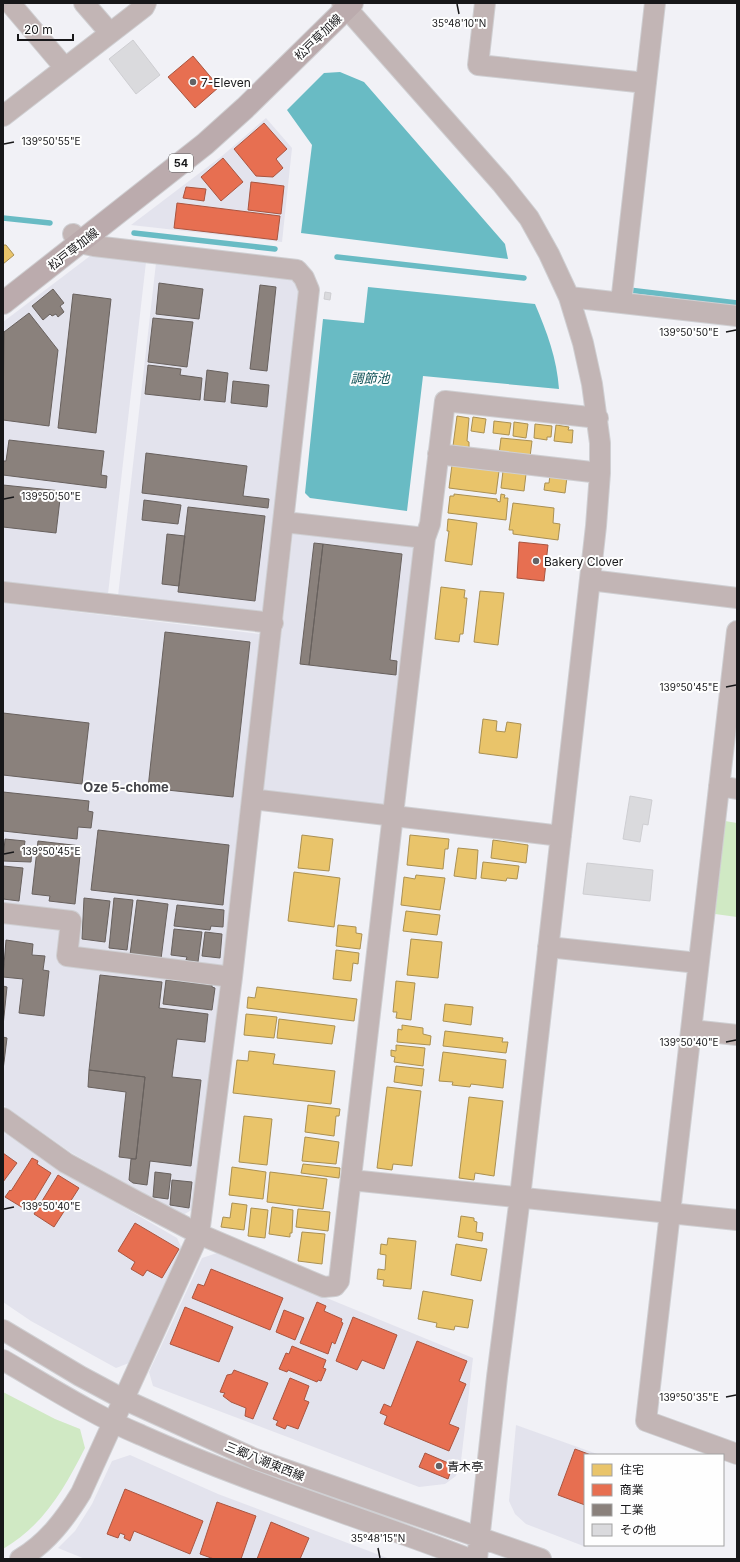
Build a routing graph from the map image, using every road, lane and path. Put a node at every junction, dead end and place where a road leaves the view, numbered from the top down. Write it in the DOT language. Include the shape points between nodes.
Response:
graph roads {
  1 [pos="10,3"];
  2 [pos="84,3"];
  3 [pos="146,3"];
  4 [pos="485,3"];
  5 [pos="655,3"];
  6 [pos="347,5"];
  7 [pos="110,33"];
  8 [pos="65,68"];
  9 [pos="646,83"];
  10 [pos="3,116"];
  11 [pos="76,239"];
  12 [pos="3,289"];
  13 [pos="569,297"];
  14 [pos="3,303"];
  15 [pos="621,303"];
  16 [pos="737,316"];
  17 [pos="598,418"];
  18 [pos="438,454"];
  19 [pos="600,473"];
  20 [pos="284,522"];
  21 [pos="425,538"];
  22 [pos="590,580"];
  23 [pos="3,592"];
  24 [pos="737,598"];
  25 [pos="273,623"];
  26 [pos="737,631"];
  27 [pos="728,788"];
  28 [pos="252,799"];
  29 [pos="393,817"];
  30 [pos="561,836"];
  31 [pos="3,913"];
  32 [pos="548,947"];
  33 [pos="698,963"];
  34 [pos="232,977"];
  35 [pos="691,1030"];
  36 [pos="737,1035"];
  37 [pos="3,1118"];
  38 [pos="351,1180"];
  39 [pos="520,1197"];
  40 [pos="670,1212"];
  41 [pos="737,1220"];
  42 [pos="199,1234"];
  43 [pos="3,1330"];
  44 [pos="3,1360"];
  45 [pos="123,1399"];
  46 [pos="113,1422"];
  47 [pos="737,1454"];
  48 [pos="479,1537"];
  49 [pos="20,1559"];
  50 [pos="470,1559"];
  51 [pos="477,1559"];
  52 [pos="541,1559"];
  1 -- 8 [label="street"];
  2 -- 7 [label="street"];
  3 -- 7 [label="street"];
  4 -- 9 [label="street" via="478,65"];
  5 -- 9 [label="street"];
  6 -- 11 [label="main road, 松戸草加線 / 54" via="245,108 205,144"];
  6 -- 13 [label="street" via="524,212 549,254"];
  7 -- 8 [label="street"];
  8 -- 10 [label="street"];
  9 -- 15 [label="street"];
  11 -- 12 [label="main road, 松戸草加線 / 54"];
  11 -- 14 [label="main road, 松戸草加線 / 54"];
  11 -- 20 [label="street" via="297,270 304,278 309,290"];
  13 -- 15 [label="street"];
  13 -- 17 [label="street" via="583,344"];
  15 -- 16 [label="street"];
  17 -- 18 [label="street" via="445,401"];
  17 -- 19 [label="street"];
  18 -- 19 [label="street"];
  18 -- 21 [label="street" via="430,524"];
  19 -- 22 [label="street"];
  20 -- 21 [label="street"];
  20 -- 25 [label="street"];
  21 -- 29 [label="street"];
  22 -- 24 [label="street"];
  22 -- 30 [label="street"];
  23 -- 25 [label="street"];
  25 -- 28 [label="street"];
  26 -- 27 [label="street"];
  27 -- 33 [label="street"];
  28 -- 29 [label="street"];
  28 -- 34 [label="street"];
  29 -- 30 [label="street"];
  29 -- 38 [label="street"];
  30 -- 32 [label="street"];
  31 -- 34 [label="street" via="71,921 67,956"];
  32 -- 33 [label="street"];
  32 -- 39 [label="street"];
  33 -- 35 [label="street"];
  34 -- 42 [label="street"];
  35 -- 36 [label="street"];
  35 -- 40 [label="street"];
  37 -- 42 [label="street" via="66,1163"];
  38 -- 39 [label="street"];
  38 -- 42 [label="street" via="339,1281 335,1286 324,1287"];
  39 -- 40 [label="street"];
  39 -- 48 [label="street"];
  40 -- 41 [label="street"];
  40 -- 47 [label="street" via="646,1421"];
  42 -- 45 [label="street"];
  43 -- 45 [label="street, 三郷八潮東西線"];
  44 -- 46 [label="street, 三郷八潮東西線"];
  45 -- 46 [label="street"];
  45 -- 48 [label="street, 三郷八潮東西線" via="255,1459"];
  46 -- 49 [label="street" via="81,1493 64,1520 41,1544"];
  46 -- 50 [label="street, 三郷八潮東西線" via="248,1479"];
  48 -- 51 [label="street"];
  48 -- 52 [label="street, 三郷八潮東西線"];
}
